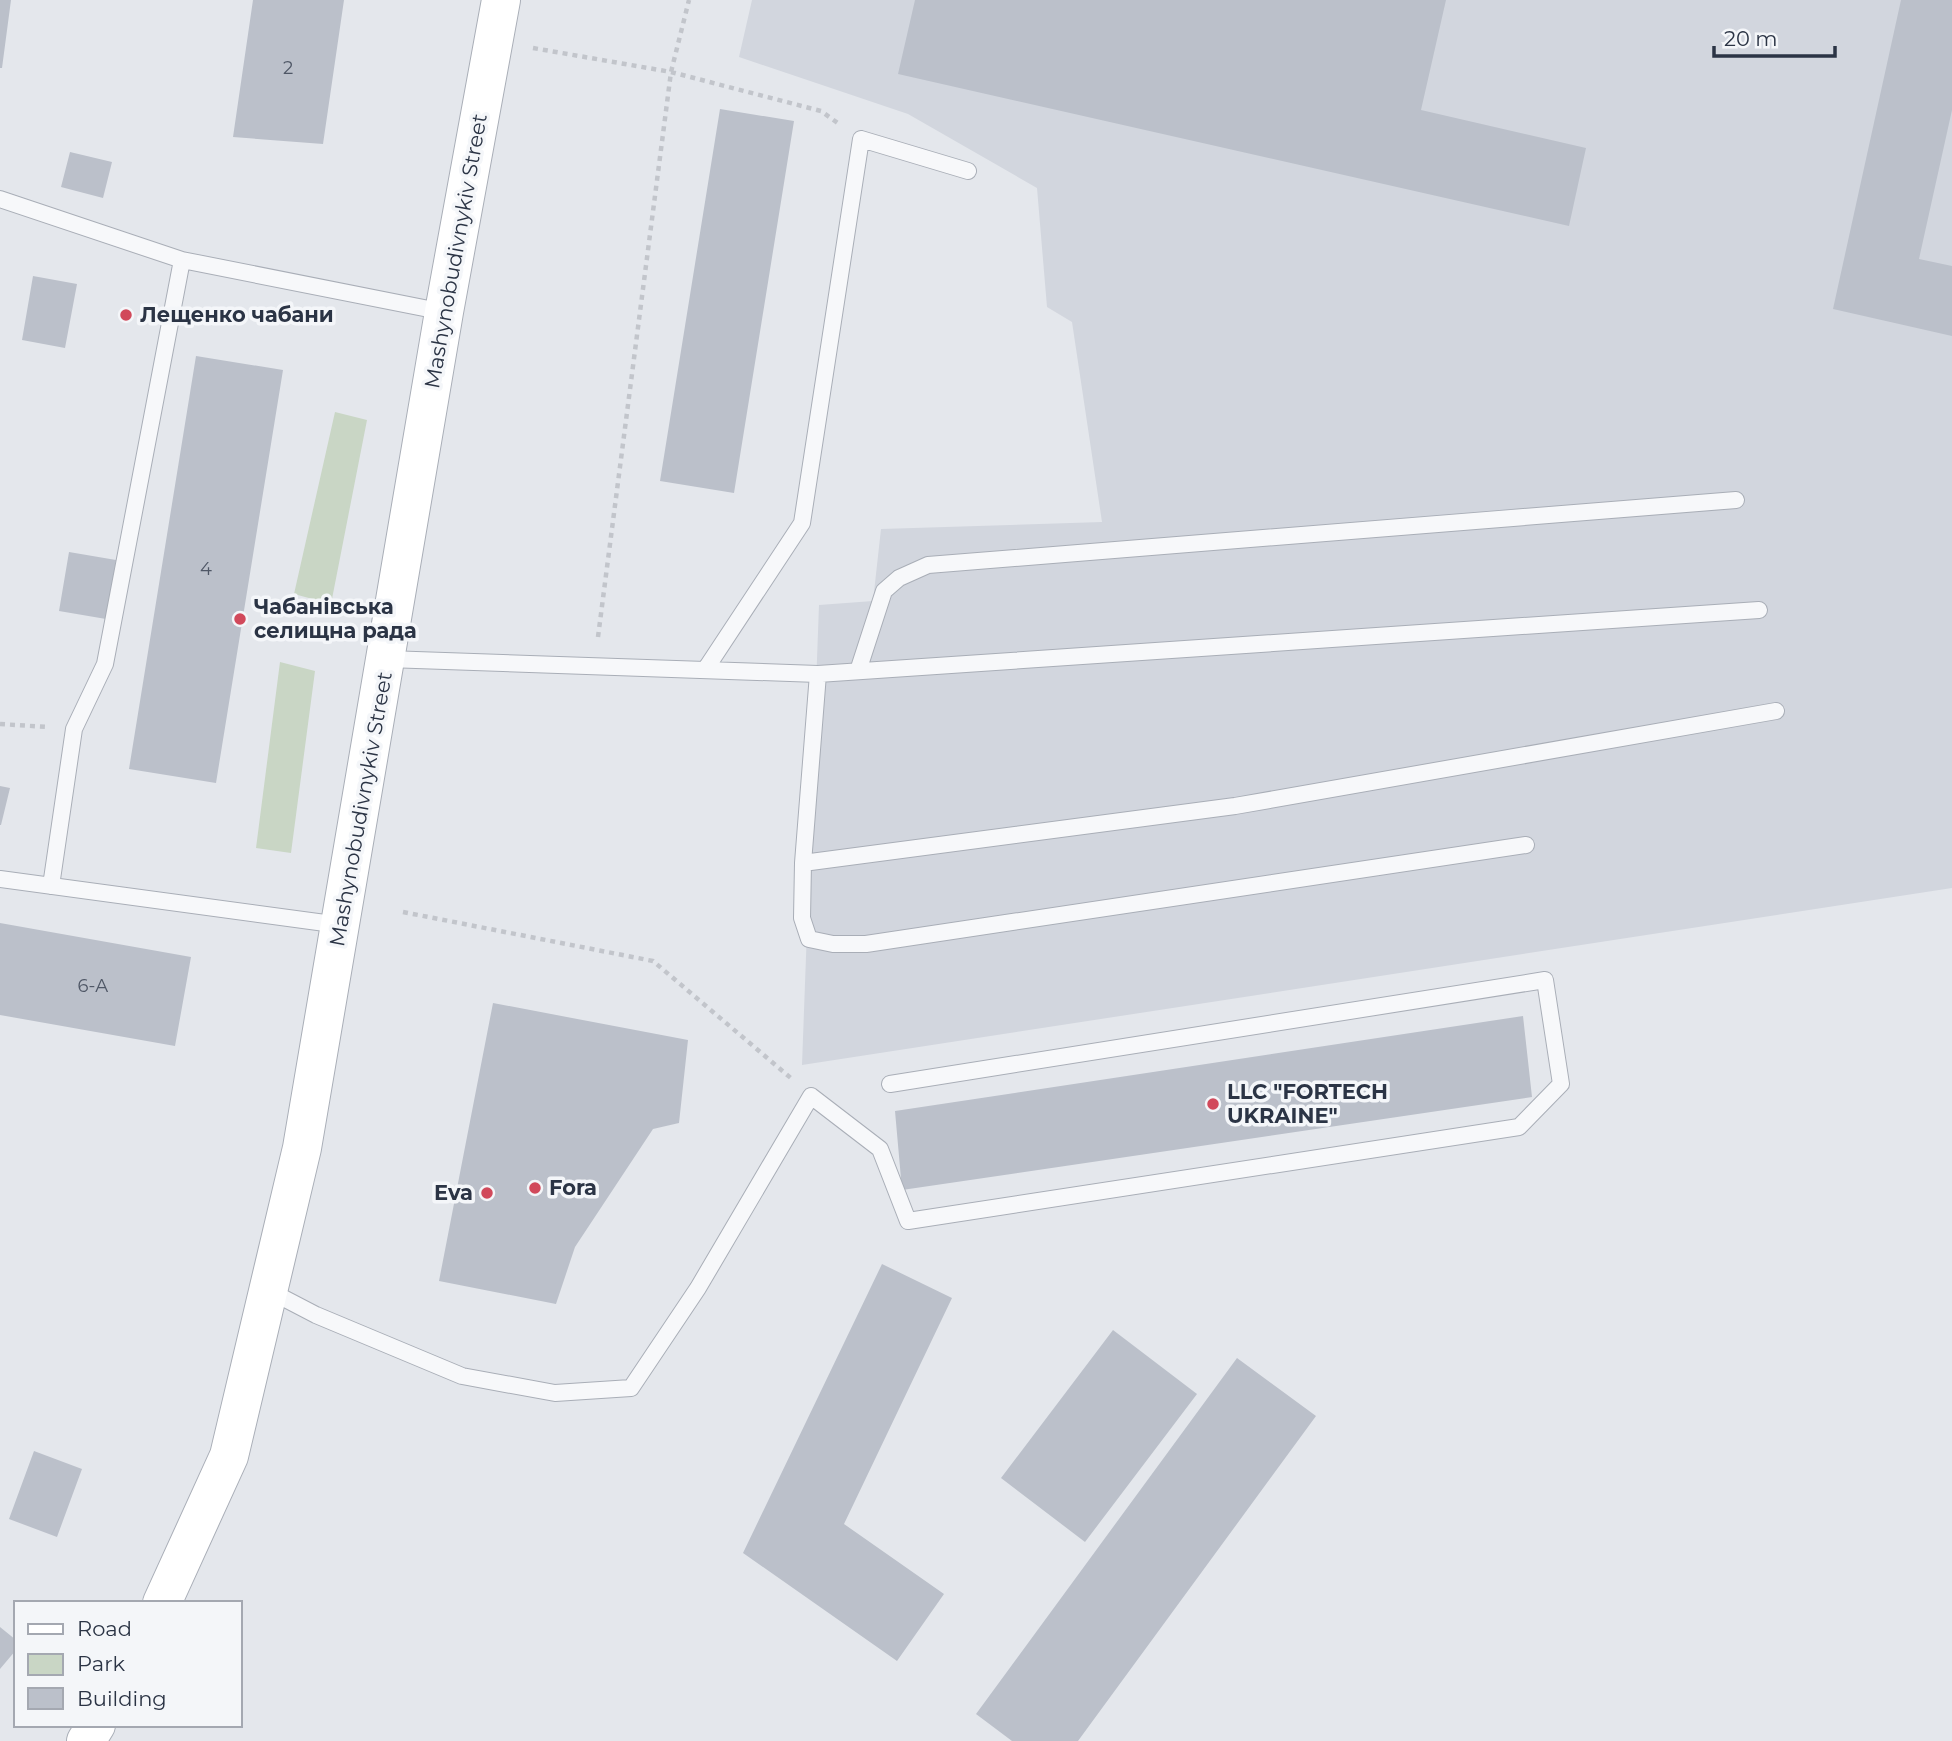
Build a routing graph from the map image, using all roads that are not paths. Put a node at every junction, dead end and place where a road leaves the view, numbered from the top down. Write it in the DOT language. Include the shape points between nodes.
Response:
graph roads {
  1 [pos="501,0"];
  2 [pos="968,171"];
  3 [pos="0,200"];
  4 [pos="182,260"];
  5 [pos="444,313"];
  6 [pos="1736,500"];
  7 [pos="1759,610"];
  8 [pos="387,659"];
  9 [pos="705,670"];
  10 [pos="858,671"];
  11 [pos="818,674"];
  12 [pos="1776,710"];
  13 [pos="1526,845"];
  14 [pos="803,863"];
  15 [pos="0,879"];
  16 [pos="51,886"];
  17 [pos="340,925"];
  18 [pos="890,1084"];
  19 [pos="268,1290"];
  20 [pos="163,1601"];
  1 -- 5 [label="street, Mashynobudivnykiv Street"];
  2 -- 9 [label="lane" via="861,139 802,523"];
  3 -- 4 [label="lane"];
  4 -- 5 [label="lane"];
  4 -- 16 [label="lane" via="105,664 74,729"];
  5 -- 8 [label="street, Mashynobudivnykiv Street"];
  6 -- 10 [label="lane" via="928,565 899,578 884,591"];
  7 -- 10 [label="lane"];
  8 -- 9 [label="lane"];
  8 -- 17 [label="street, Mashynobudivnykiv Street"];
  9 -- 11 [label="lane"];
  10 -- 11 [label="lane"];
  11 -- 14 [label="lane"];
  12 -- 14 [label="lane" via="1235,806"];
  13 -- 14 [label="lane" via="866,944 809,939 802,918"];
  15 -- 16 [label="lane"];
  16 -- 17 [label="lane"];
  17 -- 19 [label="street, Mashynobudivnykiv Street" via="302,1148"];
  18 -- 19 [label="lane" via="1545,980 1560,1084 1519,1127 908,1221 880,1149 811,1096 698,1288 631,1388 555,1394 462,1376"];
  19 -- 20 [label="street, Mashynobudivnykiv Street" via="229,1456"];
}
